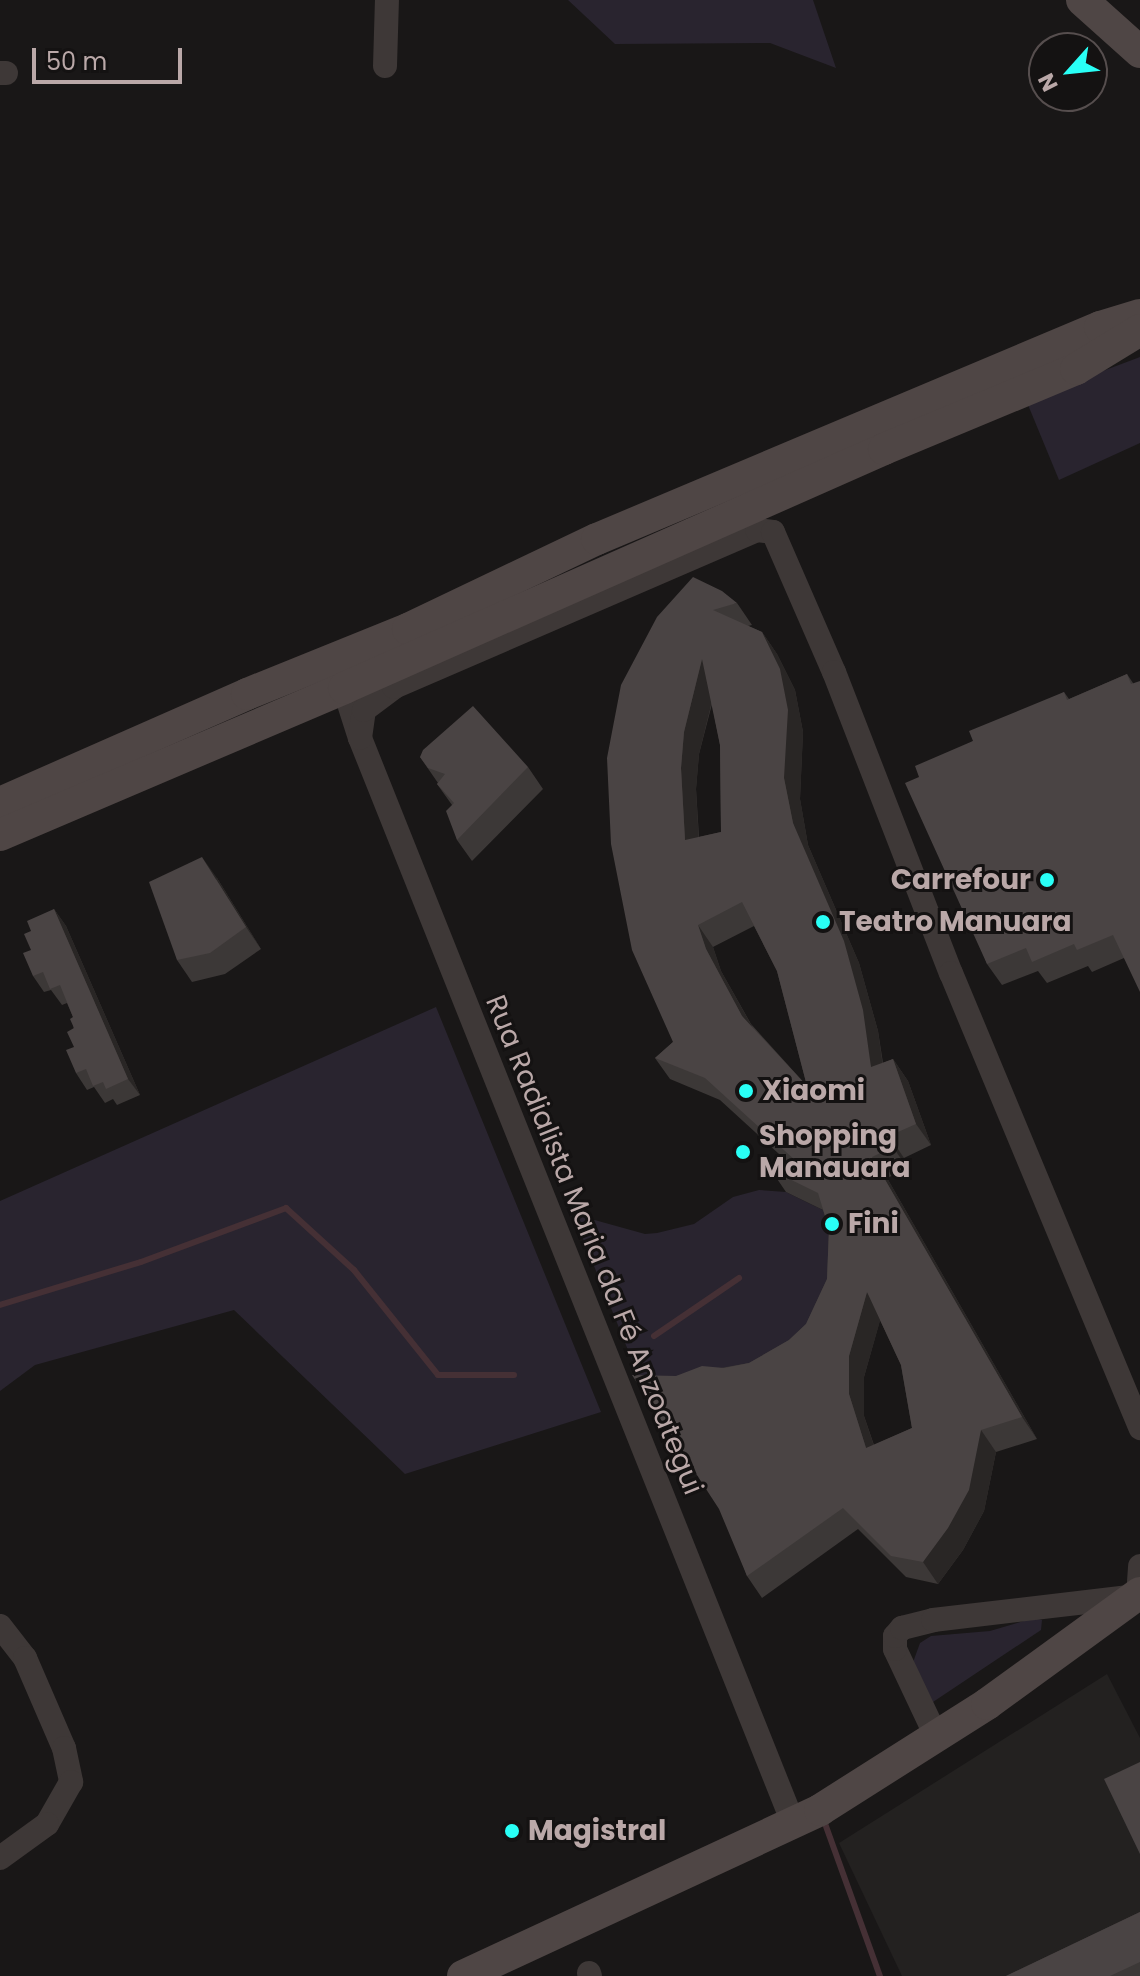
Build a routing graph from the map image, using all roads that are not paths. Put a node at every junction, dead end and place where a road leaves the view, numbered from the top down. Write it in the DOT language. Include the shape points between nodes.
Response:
graph roads {
  1 [pos="387,0"];
  2 [pos="1082,0"];
  3 [pos="1140,52"];
  4 [pos="385,66"];
  5 [pos="1140,315"];
  6 [pos="1140,330"];
  7 [pos="1140,348"];
  8 [pos="1076,369"];
  9 [pos="524,609"];
  10 [pos="560,617"];
  11 [pos="457,638"];
  12 [pos="441,667"];
  13 [pos="344,688"];
  14 [pos="360,738"];
  15 [pos="0,803"];
  16 [pos="0,835"];
  17 [pos="1140,1428"];
  18 [pos="1139,1585"];
  19 [pos="0,1626"];
  20 [pos="937,1738"];
  21 [pos="793,1823"];
  22 [pos="0,1858"];
  23 [pos="463,1976"];
  1 -- 4 [label="street"];
  2 -- 3 [label="main road"];
  5 -- 15 [label="main road" via="1100,327 597,539 408,629"];
  6 -- 8 [label="main road"];
  7 -- 8 [label="main road"];
  8 -- 9 [label="main road"];
  9 -- 10 [label="main road"];
  9 -- 11 [label="main road"];
  10 -- 12 [label="street"];
  10 -- 17 [label="street" via="761,529 773,532"];
  11 -- 12 [label="main road"];
  11 -- 13 [label="main road"];
  12 -- 14 [label="street" via="375,699 364,710"];
  13 -- 14 [label="street, Rua Radialista Maria da Fé Anzoategui"];
  13 -- 16 [label="main road"];
  14 -- 21 [label="street, Rua Radialista Maria da Fé Anzoategui"];
  18 -- 20 [label="main road" via="1109,1620"];
  18 -- 20 [label="street" via="902,1628 895,1636 895,1649"];
  19 -- 22 [label="street" via="25,1658 64,1748 71,1782 47,1824"];
  20 -- 21 [label="main road"];
  21 -- 23 [label="main road"];
}
